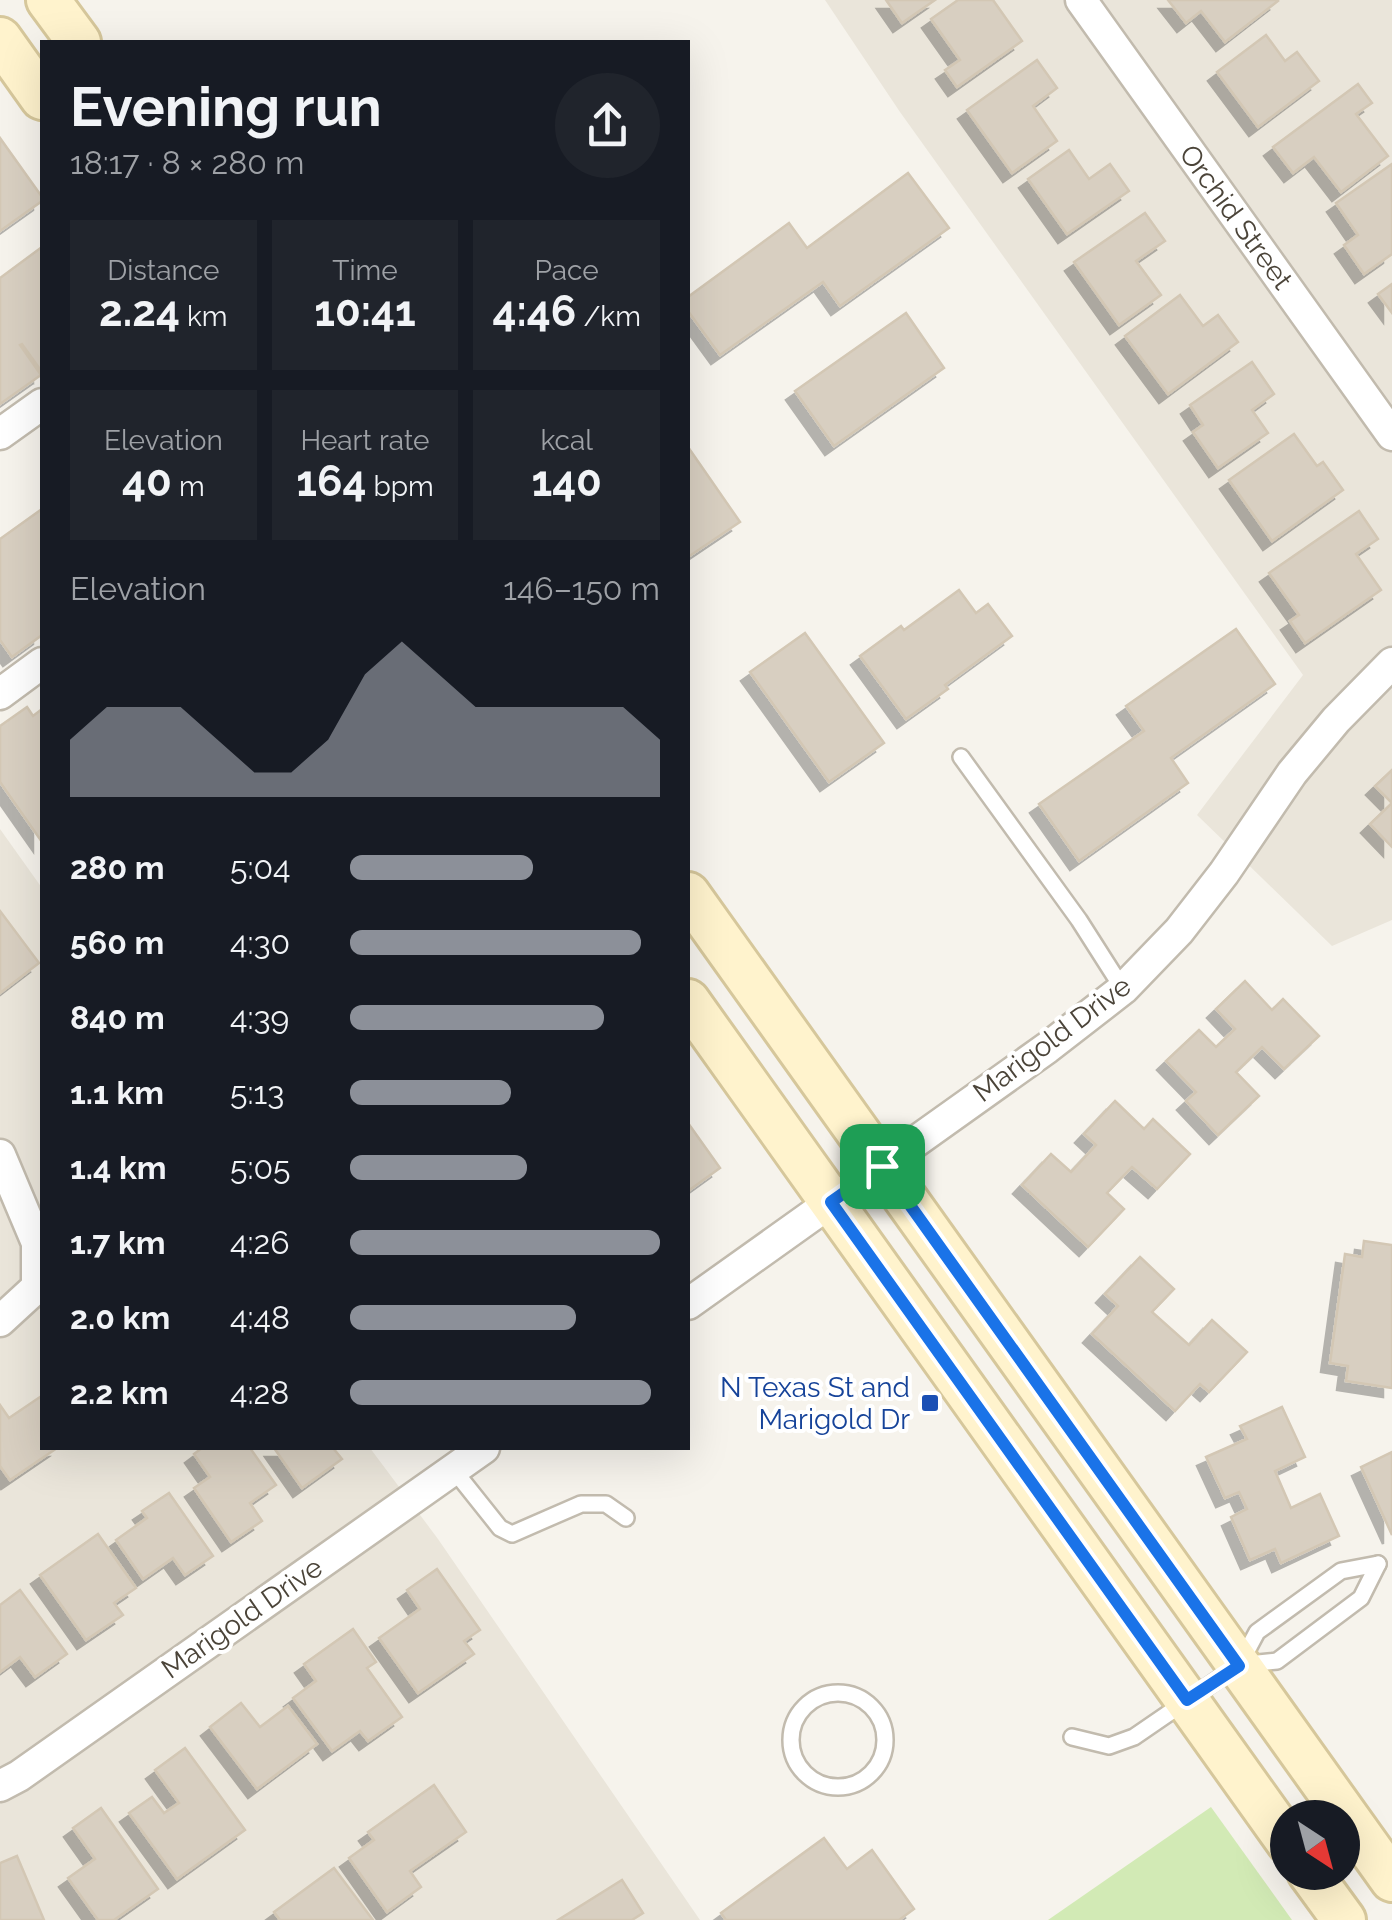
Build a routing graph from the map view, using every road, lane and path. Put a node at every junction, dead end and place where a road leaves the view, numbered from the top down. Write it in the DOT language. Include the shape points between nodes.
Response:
graph roads {
  1 [pos="1080,0"];
  2 [pos="12,57"];
  3 [pos="40,95"];
  4 [pos="40,405"];
  5 [pos="0,434"];
  6 [pos="1392,434"];
  7 [pos="1392,663"];
  8 [pos="40,665"];
  9 [pos="0,694"];
  10 [pos="962,757"];
  11 [pos="690,897"];
  12 [pos="1123,989"];
  13 [pos="690,1005"];
  14 [pos="0,1155"];
  15 [pos="882,1166"];
  16 [pos="831,1202"];
  17 [pos="690,1303"];
  18 [pos="0,1320"];
  19 [pos="481,1450"];
  20 [pos="453,1469"];
  21 [pos="626,1518"];
  22 [pos="1306,1597"];
  23 [pos="1326,1624"];
  24 [pos="1239,1666"];
  25 [pos="1187,1700"];
  26 [pos="794,1722"];
  27 [pos="1072,1737"];
  28 [pos="0,1786"];
  29 [pos="1270,1817"];
  30 [pos="1392,1880"];
  31 [pos="1322,1890"];
  32 [pos="1344,1920"];
  1 -- 6 [label="street, Orchid Street"];
  2 -- 3 [label="main road"];
  4 -- 5 [label="street"];
  7 -- 12 [label="street, Marigold Drive" via="1292,773 1190,916"];
  8 -- 9 [label="street"];
  10 -- 12 [label="lane"];
  11 -- 15 [label="main road"];
  12 -- 15 [label="street, Marigold Drive"];
  13 -- 16 [label="main road"];
  14 -- 18 [label="street" via="37,1244 37,1288"];
  15 -- 16 [label="street, Marigold Drive"];
  15 -- 24 [label="main road"];
  16 -- 17 [label="street, Marigold Drive"];
  16 -- 25 [label="main road"];
  19 -- 20 [label="street, Marigold Drive"];
  20 -- 21 [label="lane" via="512,1534 581,1504 606,1504"];
  20 -- 28 [label="street, Marigold Drive"];
  22 -- 23 [label="lane"];
  22 -- 23 [label="lane" via="1341,1571 1378,1564 1361,1598"];
  22 -- 24 [label="lane" via="1257,1632"];
  23 -- 24 [label="lane" via="1277,1660"];
  24 -- 25 [label="lane"];
  24 -- 30 [label="main road"];
  25 -- 27 [label="lane" via="1134,1738 1109,1746"];
  25 -- 29 [label="main road"];
  26 -- 26 [label="lane" via="794,1757 818,1783 856,1784 883,1756 882,1721 854,1695 820,1697"];
  31 -- 32 [label="main road"];
}
